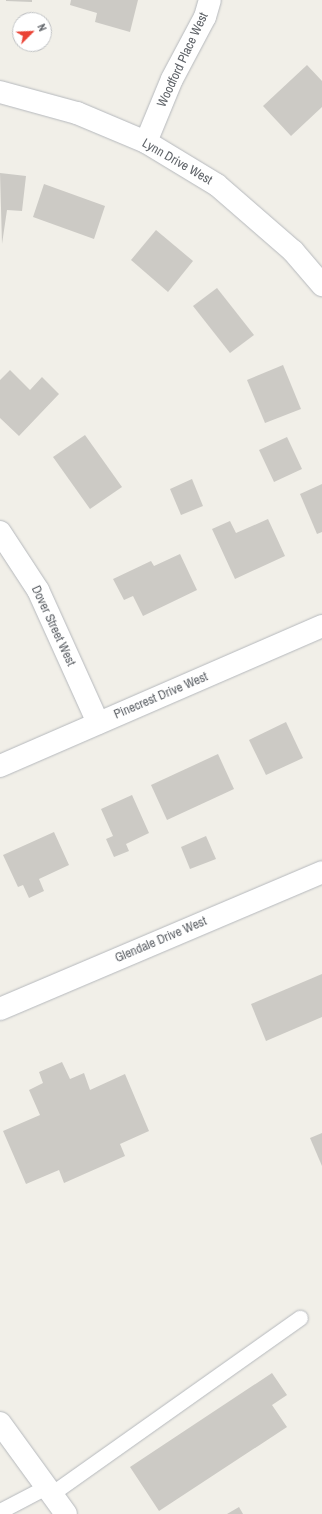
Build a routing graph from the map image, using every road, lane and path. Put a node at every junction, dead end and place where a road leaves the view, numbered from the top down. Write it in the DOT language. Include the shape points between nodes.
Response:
graph roads {
  1 [pos="210,0"];
  2 [pos="0,92"];
  3 [pos="146,142"];
  4 [pos="322,285"];
  5 [pos="0,532"];
  6 [pos="322,626"];
  7 [pos="98,723"];
  8 [pos="0,766"];
  9 [pos="322,872"];
  10 [pos="0,1009"];
  11 [pos="300,1318"];
  12 [pos="0,1423"];
  13 [pos="49,1490"];
  14 [pos="0,1512"];
  15 [pos="66,1514"];
  1 -- 3 [label="street, Woodford Place West" via="205,17 172,78"];
  2 -- 3 [label="street, Lynn Drive West" via="77,113"];
  3 -- 4 [label="street, Lynn Drive West" via="217,185 293,251"];
  5 -- 7 [label="street, Dover Street West" via="38,590"];
  6 -- 7 [label="street, Pinecrest Drive West"];
  7 -- 8 [label="street, Pinecrest Drive West"];
  9 -- 10 [label="street, Glendale Drive West"];
  11 -- 13 [label="lane"];
  12 -- 13 [label="street"];
  13 -- 14 [label="lane"];
  13 -- 15 [label="street"];
}
